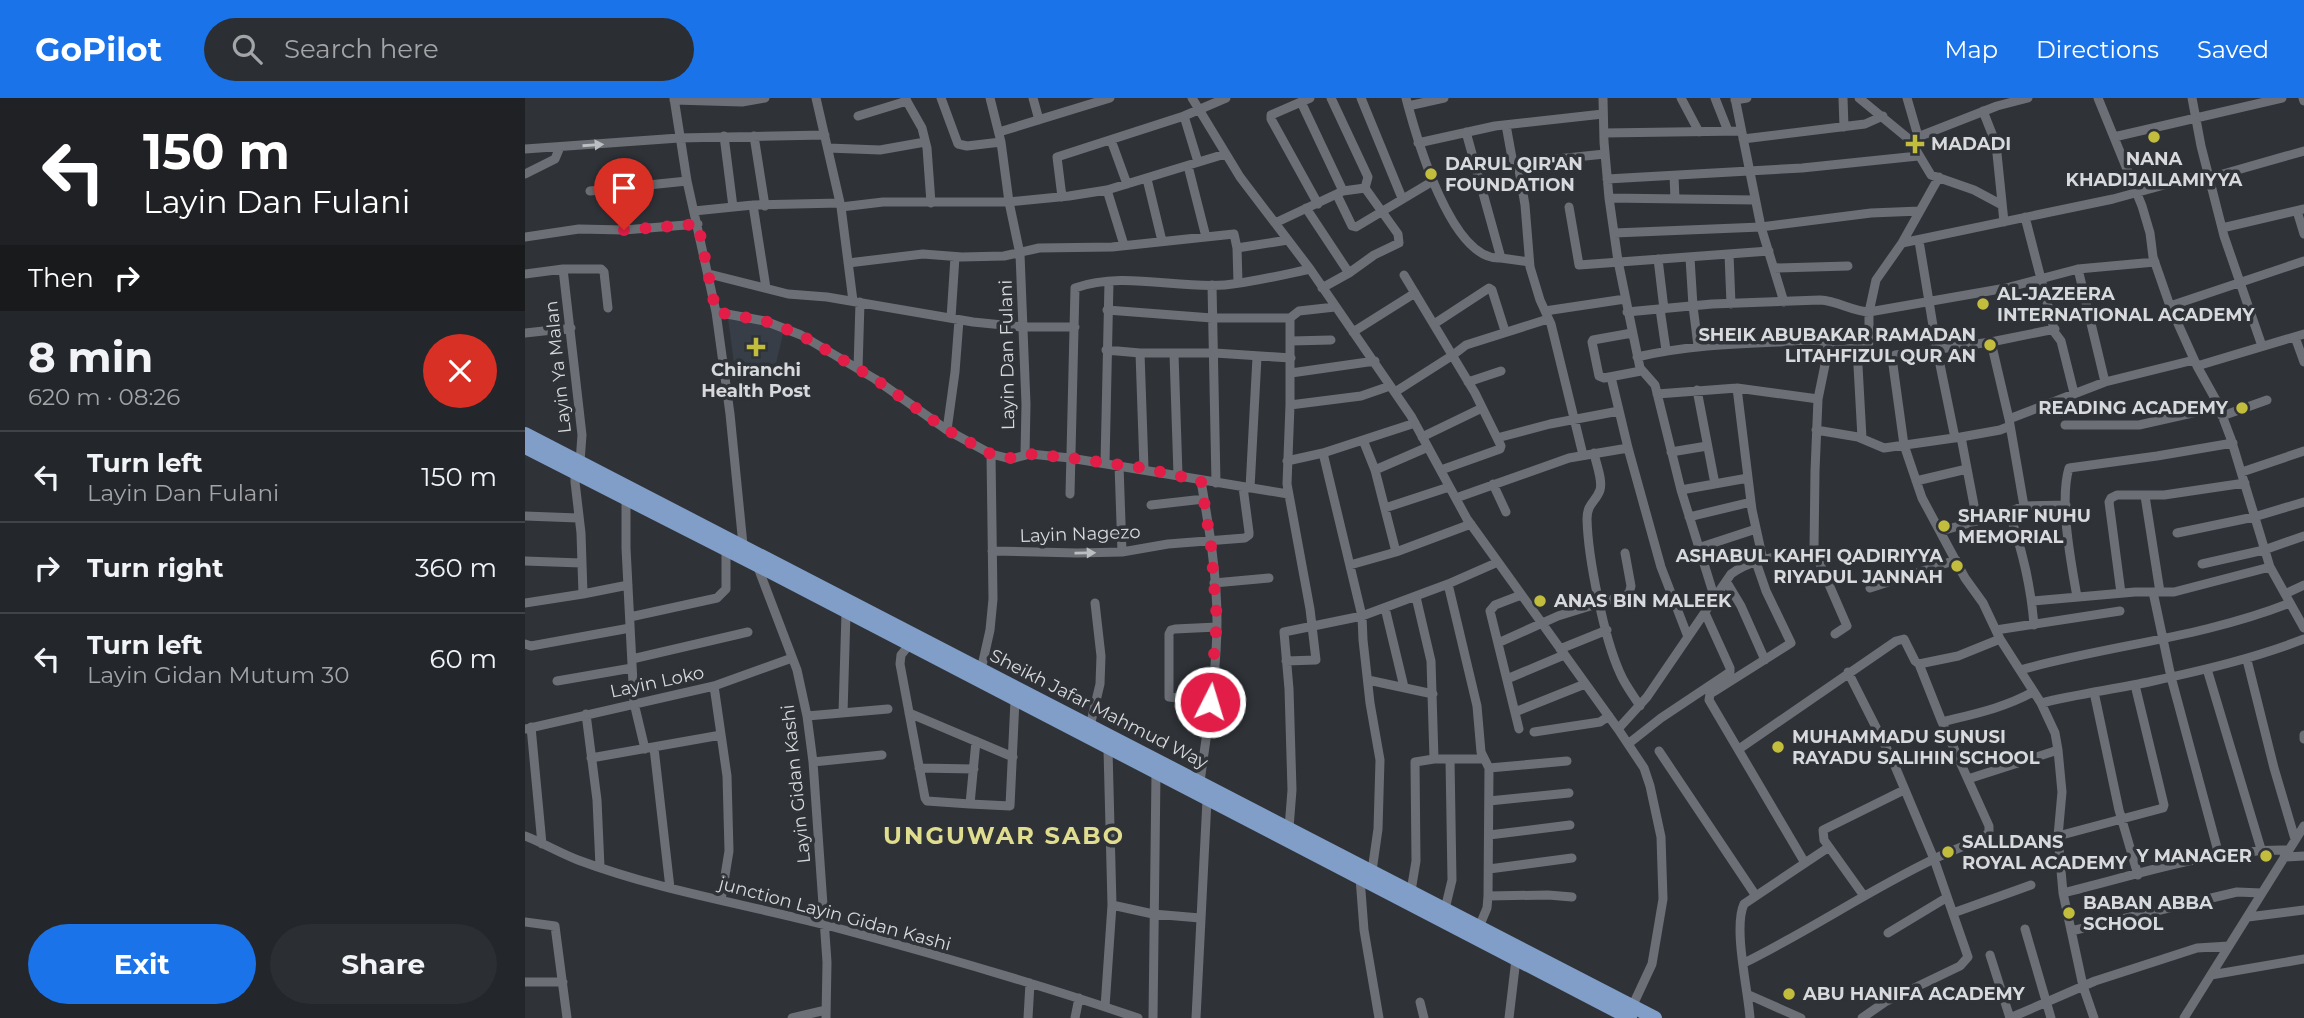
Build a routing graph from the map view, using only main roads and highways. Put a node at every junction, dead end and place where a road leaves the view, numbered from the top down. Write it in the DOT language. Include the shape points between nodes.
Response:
graph roads {
  1 [pos="525,434"];
  2 [pos="525,447"];
  3 [pos="577,467"];
  4 [pos="1366,875"];
  5 [pos="1631,1012"];
  6 [pos="1655,1018"];
  1 -- 3 [label="main road, Sheikh Jafar Mahmud Way"];
  2 -- 3 [label="main road, Sheikh Jafar Mahmud Way"];
  3 -- 4 [label="main road, Sheikh Jafar Mahmud Way" via="743,545 1289,828"];
  3 -- 4 [label="main road, Sheikh Jafar Mahmud Way" via="626,498 1108,749"];
  4 -- 5 [label="main road, Sheikh Jafar Mahmud Way" via="1516,959"];
  4 -- 5 [label="main road, Sheikh Jafar Mahmud Way" via="1411,891"];
  5 -- 6 [label="main road, Sheikh Jafar Mahmud Way"];
}
